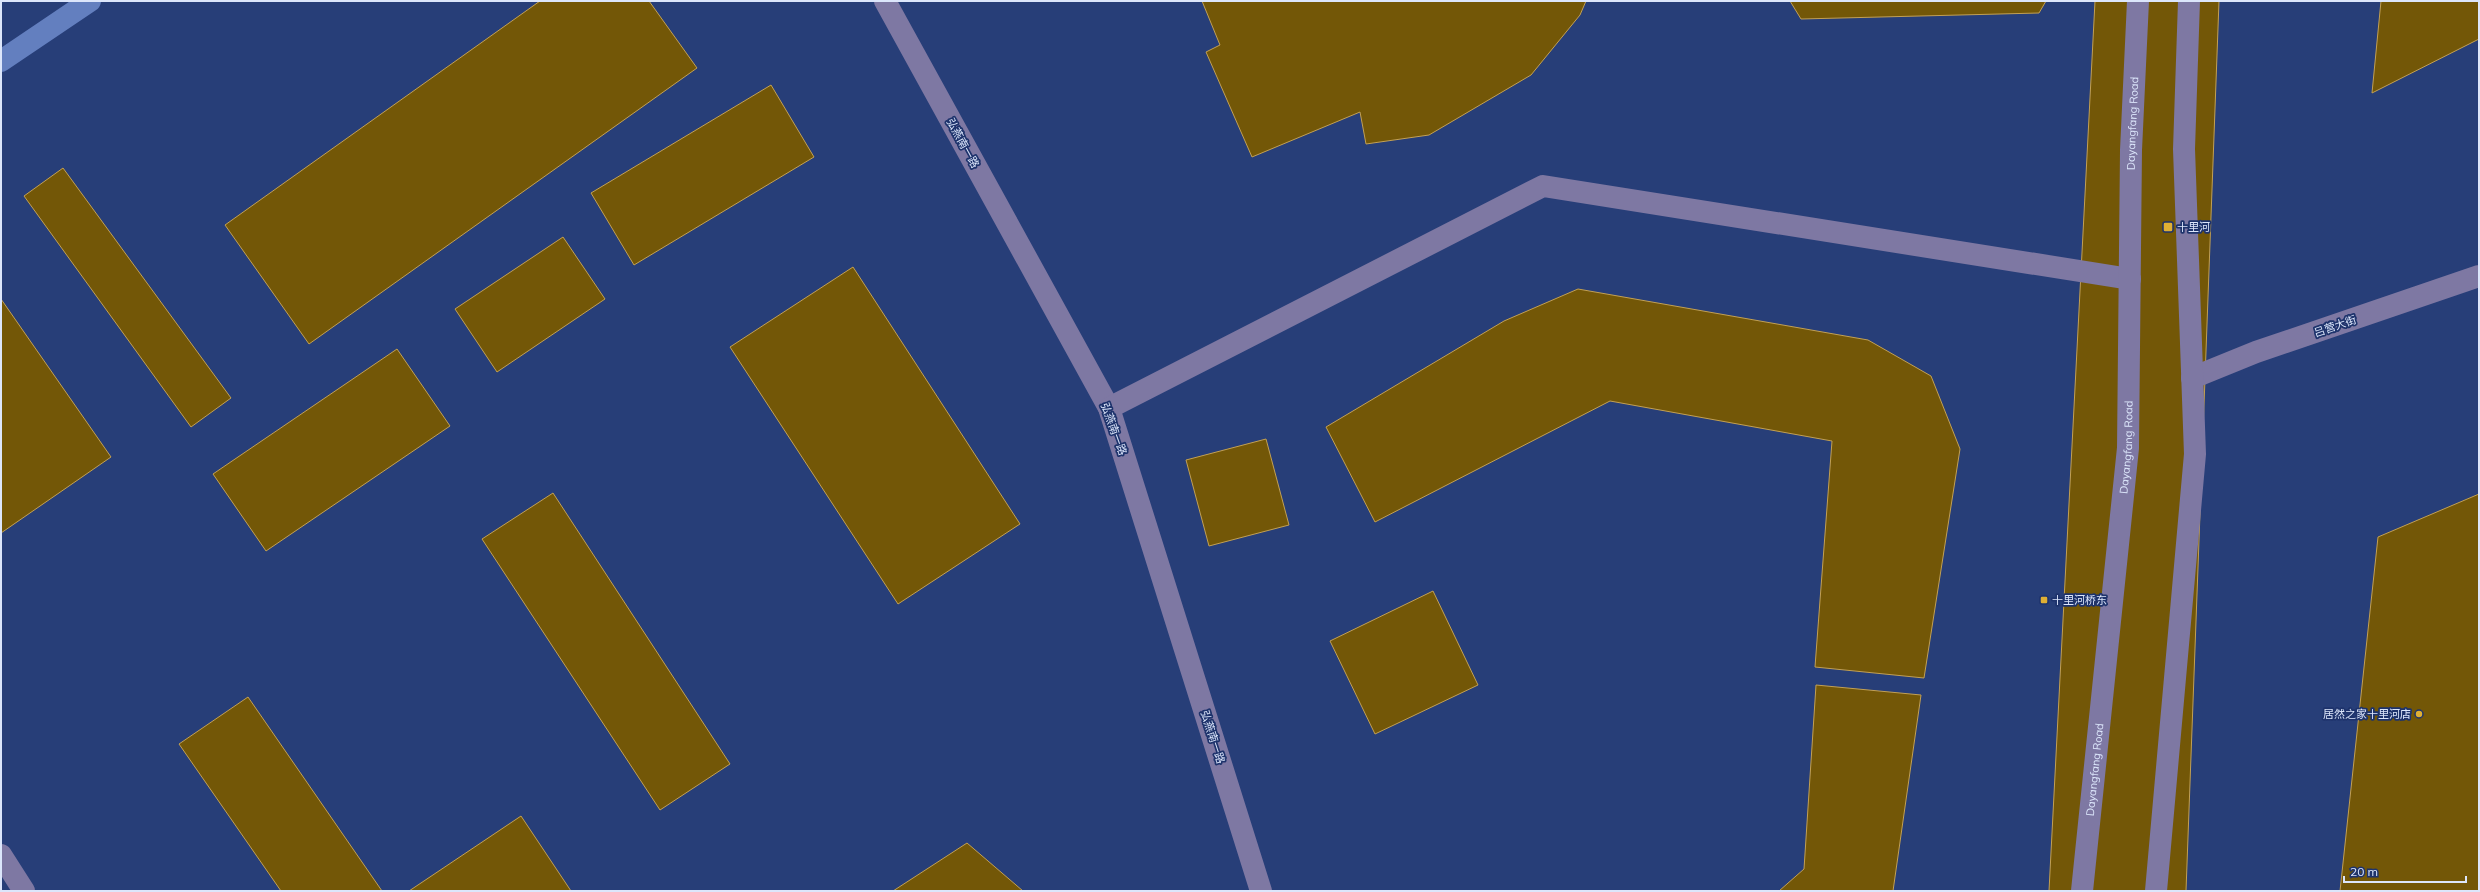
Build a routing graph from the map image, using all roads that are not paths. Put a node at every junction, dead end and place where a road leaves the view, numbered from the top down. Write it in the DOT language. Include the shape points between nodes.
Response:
graph roads {
  1 [pos="90,1"];
  2 [pos="885,1"];
  3 [pos="2138,1"];
  4 [pos="2189,1"];
  5 [pos="1,61"];
  6 [pos="2479,276"];
  7 [pos="2130,279"];
  8 [pos="2192,378"];
  9 [pos="1108,408"];
  10 [pos="1,855"];
  11 [pos="24,891"];
  12 [pos="1262,891"];
  13 [pos="2082,891"];
  14 [pos="2156,891"];
  1 -- 5 [label="street"];
  2 -- 9 [label="street, 弘燕南一路"];
  3 -- 7 [label="street, Dayangfang Road" via="2131,150"];
  4 -- 8 [label="street" via="2184,149"];
  6 -- 8 [label="street, 吕营大街" via="2256,352"];
  7 -- 9 [label="street" via="1544,186"];
  7 -- 13 [label="street, Dayangfang Road" via="2128,448"];
  8 -- 14 [label="street" via="2194,454"];
  9 -- 12 [label="street, 弘燕南一路"];
  10 -- 11 [label="street"];
}
